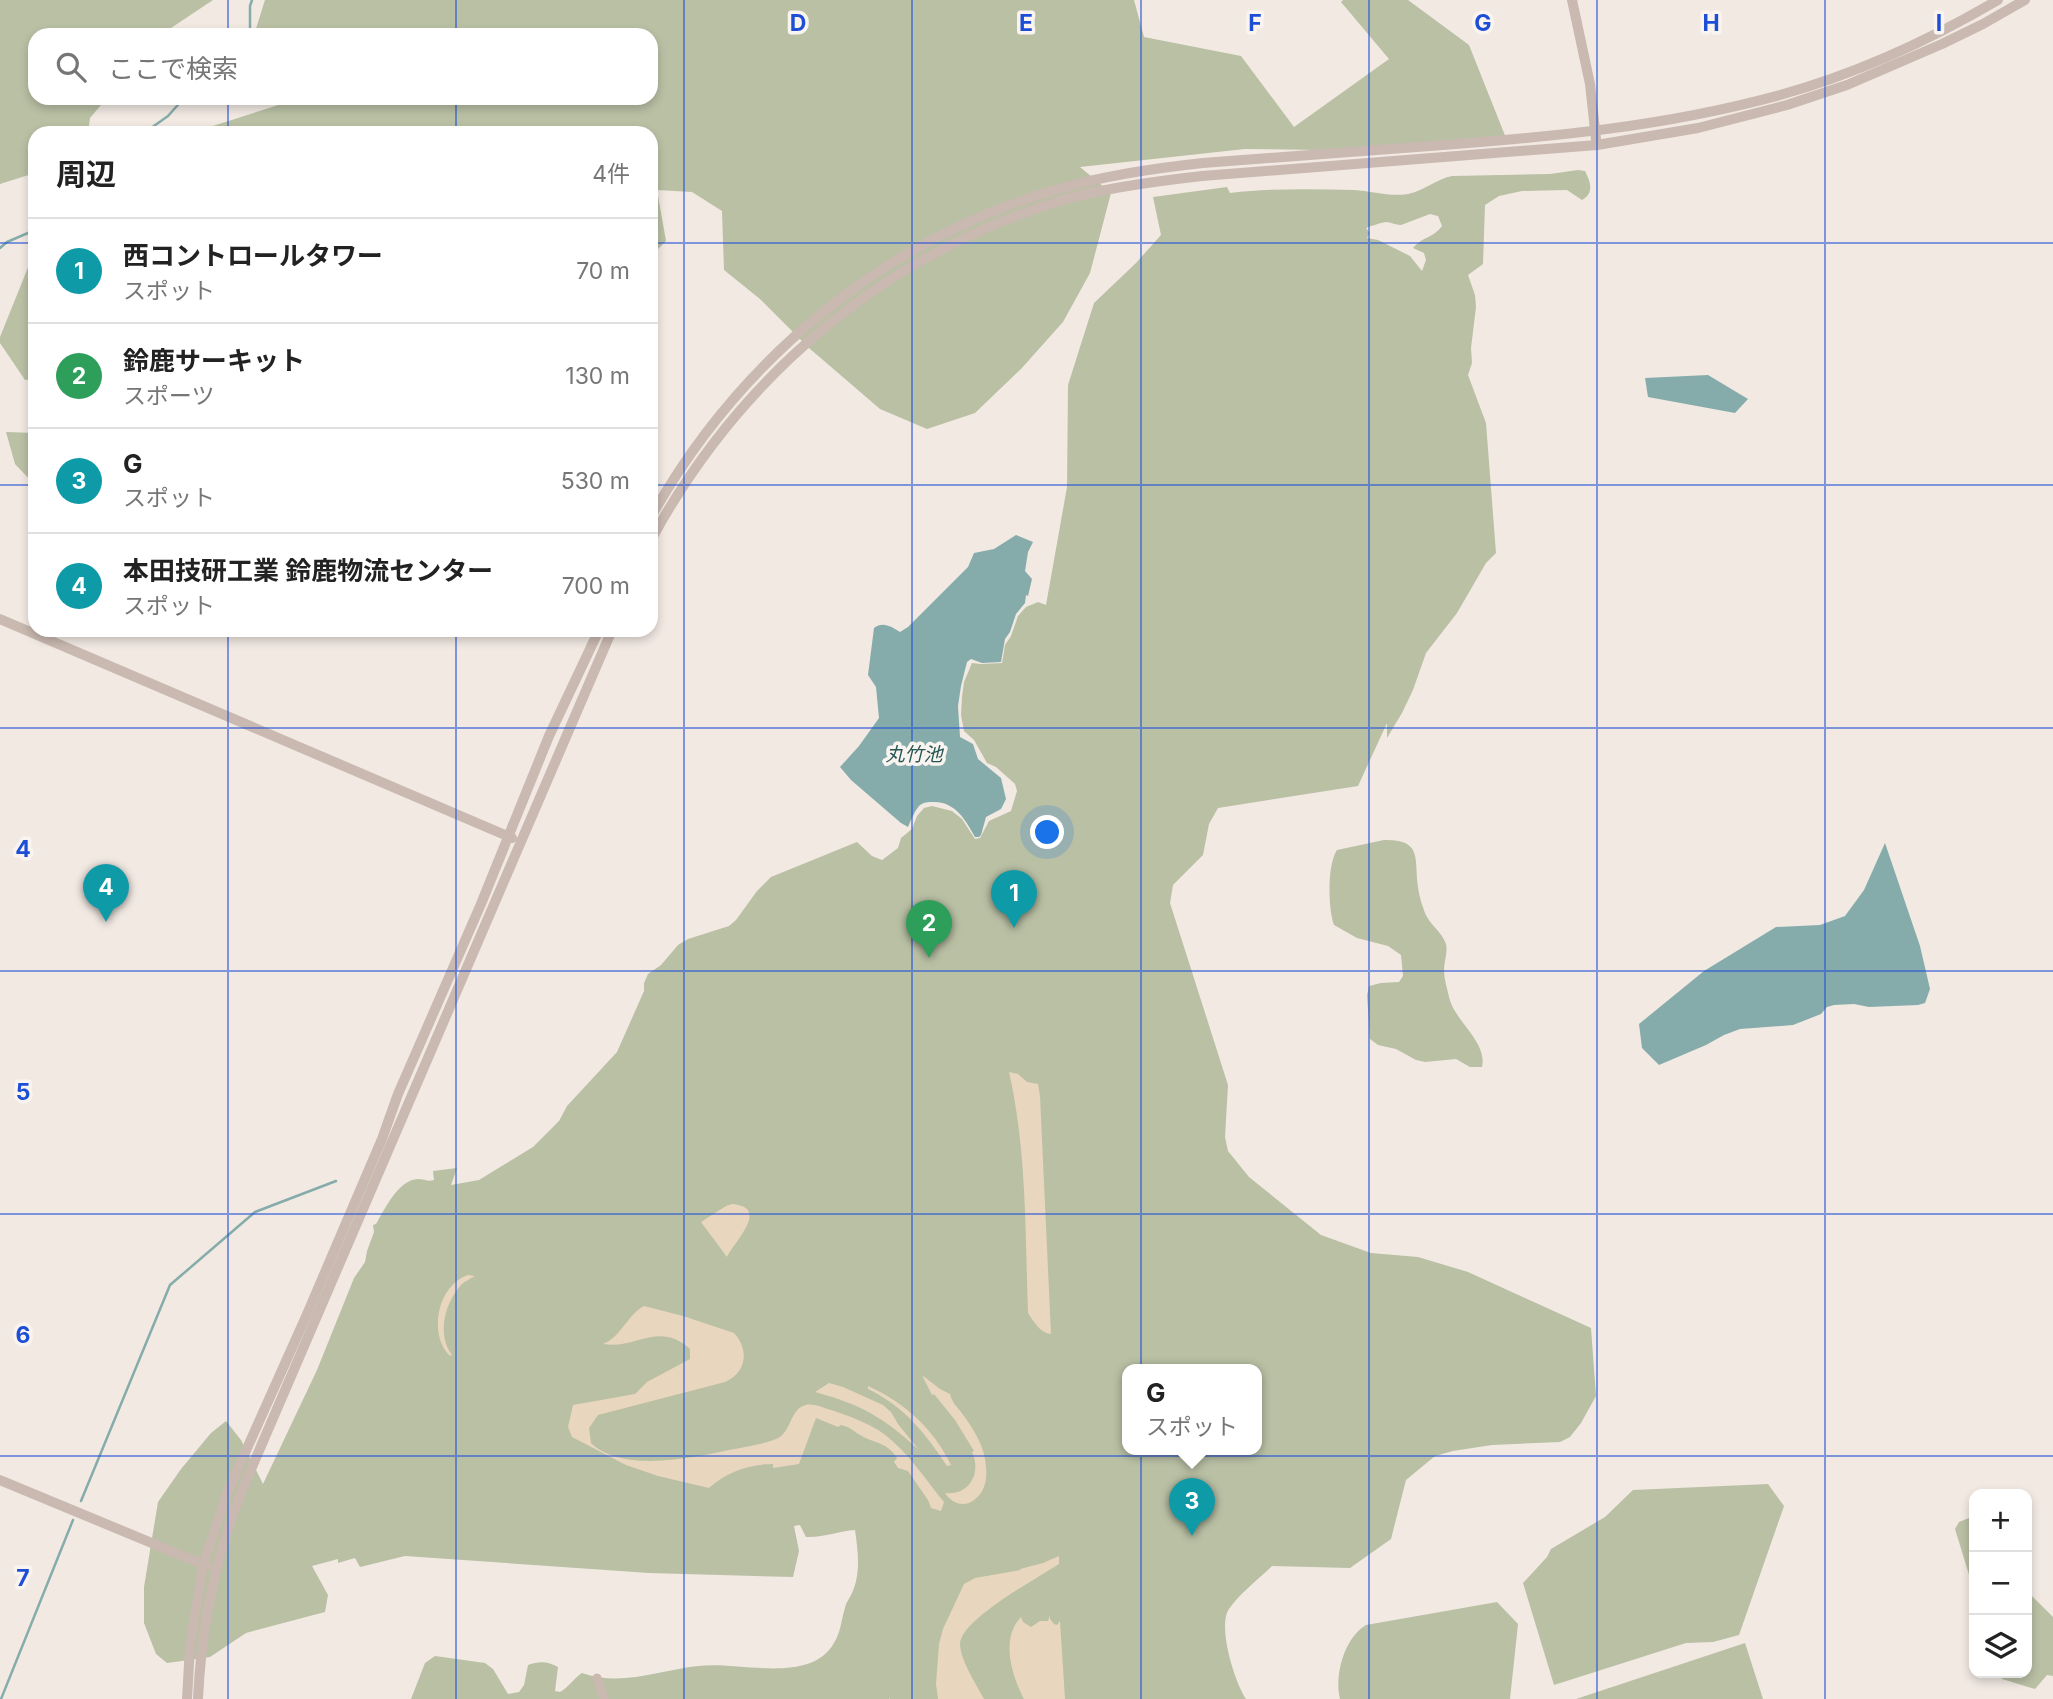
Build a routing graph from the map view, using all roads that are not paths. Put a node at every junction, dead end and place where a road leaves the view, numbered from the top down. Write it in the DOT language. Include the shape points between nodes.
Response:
graph roads {
  1 [pos="1572,0"];
  2 [pos="1998,0"];
  3 [pos="2022,1"];
  4 [pos="1596,131"];
  5 [pos="1597,145"];
  6 [pos="658,506"];
  7 [pos="658,528"];
  8 [pos="0,619"];
  9 [pos="28,631"];
  10 [pos="42,637"];
  11 [pos="596,637"];
  12 [pos="609,637"];
  13 [pos="507,836"];
  14 [pos="521,842"];
  15 [pos="0,1480"];
  16 [pos="202,1565"];
  17 [pos="216,1570"];
  18 [pos="597,1678"];
  19 [pos="187,1699"];
  20 [pos="198,1699"];
  21 [pos="604,1699"];
  1 -- 4 [label="street"];
  2 -- 4 [label="street" via="1891,55 1783,94 1697,115"];
  3 -- 5 [label="street" via="1930,50 1800,101 1698,128"];
  4 -- 5 [label="street"];
  4 -- 6 [label="street" via="1160,168 1062,188 981,217 916,247 800,330 733,398"];
  5 -- 7 [label="street" via="1161,181 1068,199 999,223 922,259 809,340 743,405 693,471"];
  8 -- 9 [label="street"];
  10 -- 13 [label="street"];
  11 -- 13 [label="street"];
  12 -- 14 [label="street"];
  13 -- 14 [label="street"];
  13 -- 16 [label="street" via="382,1139 228,1491"];
  14 -- 17 [label="street" via="240,1495"];
  15 -- 16 [label="street"];
  16 -- 17 [label="street"];
  16 -- 19 [label="street"];
  17 -- 20 [label="street"];
  18 -- 21 [label="street"];
}
